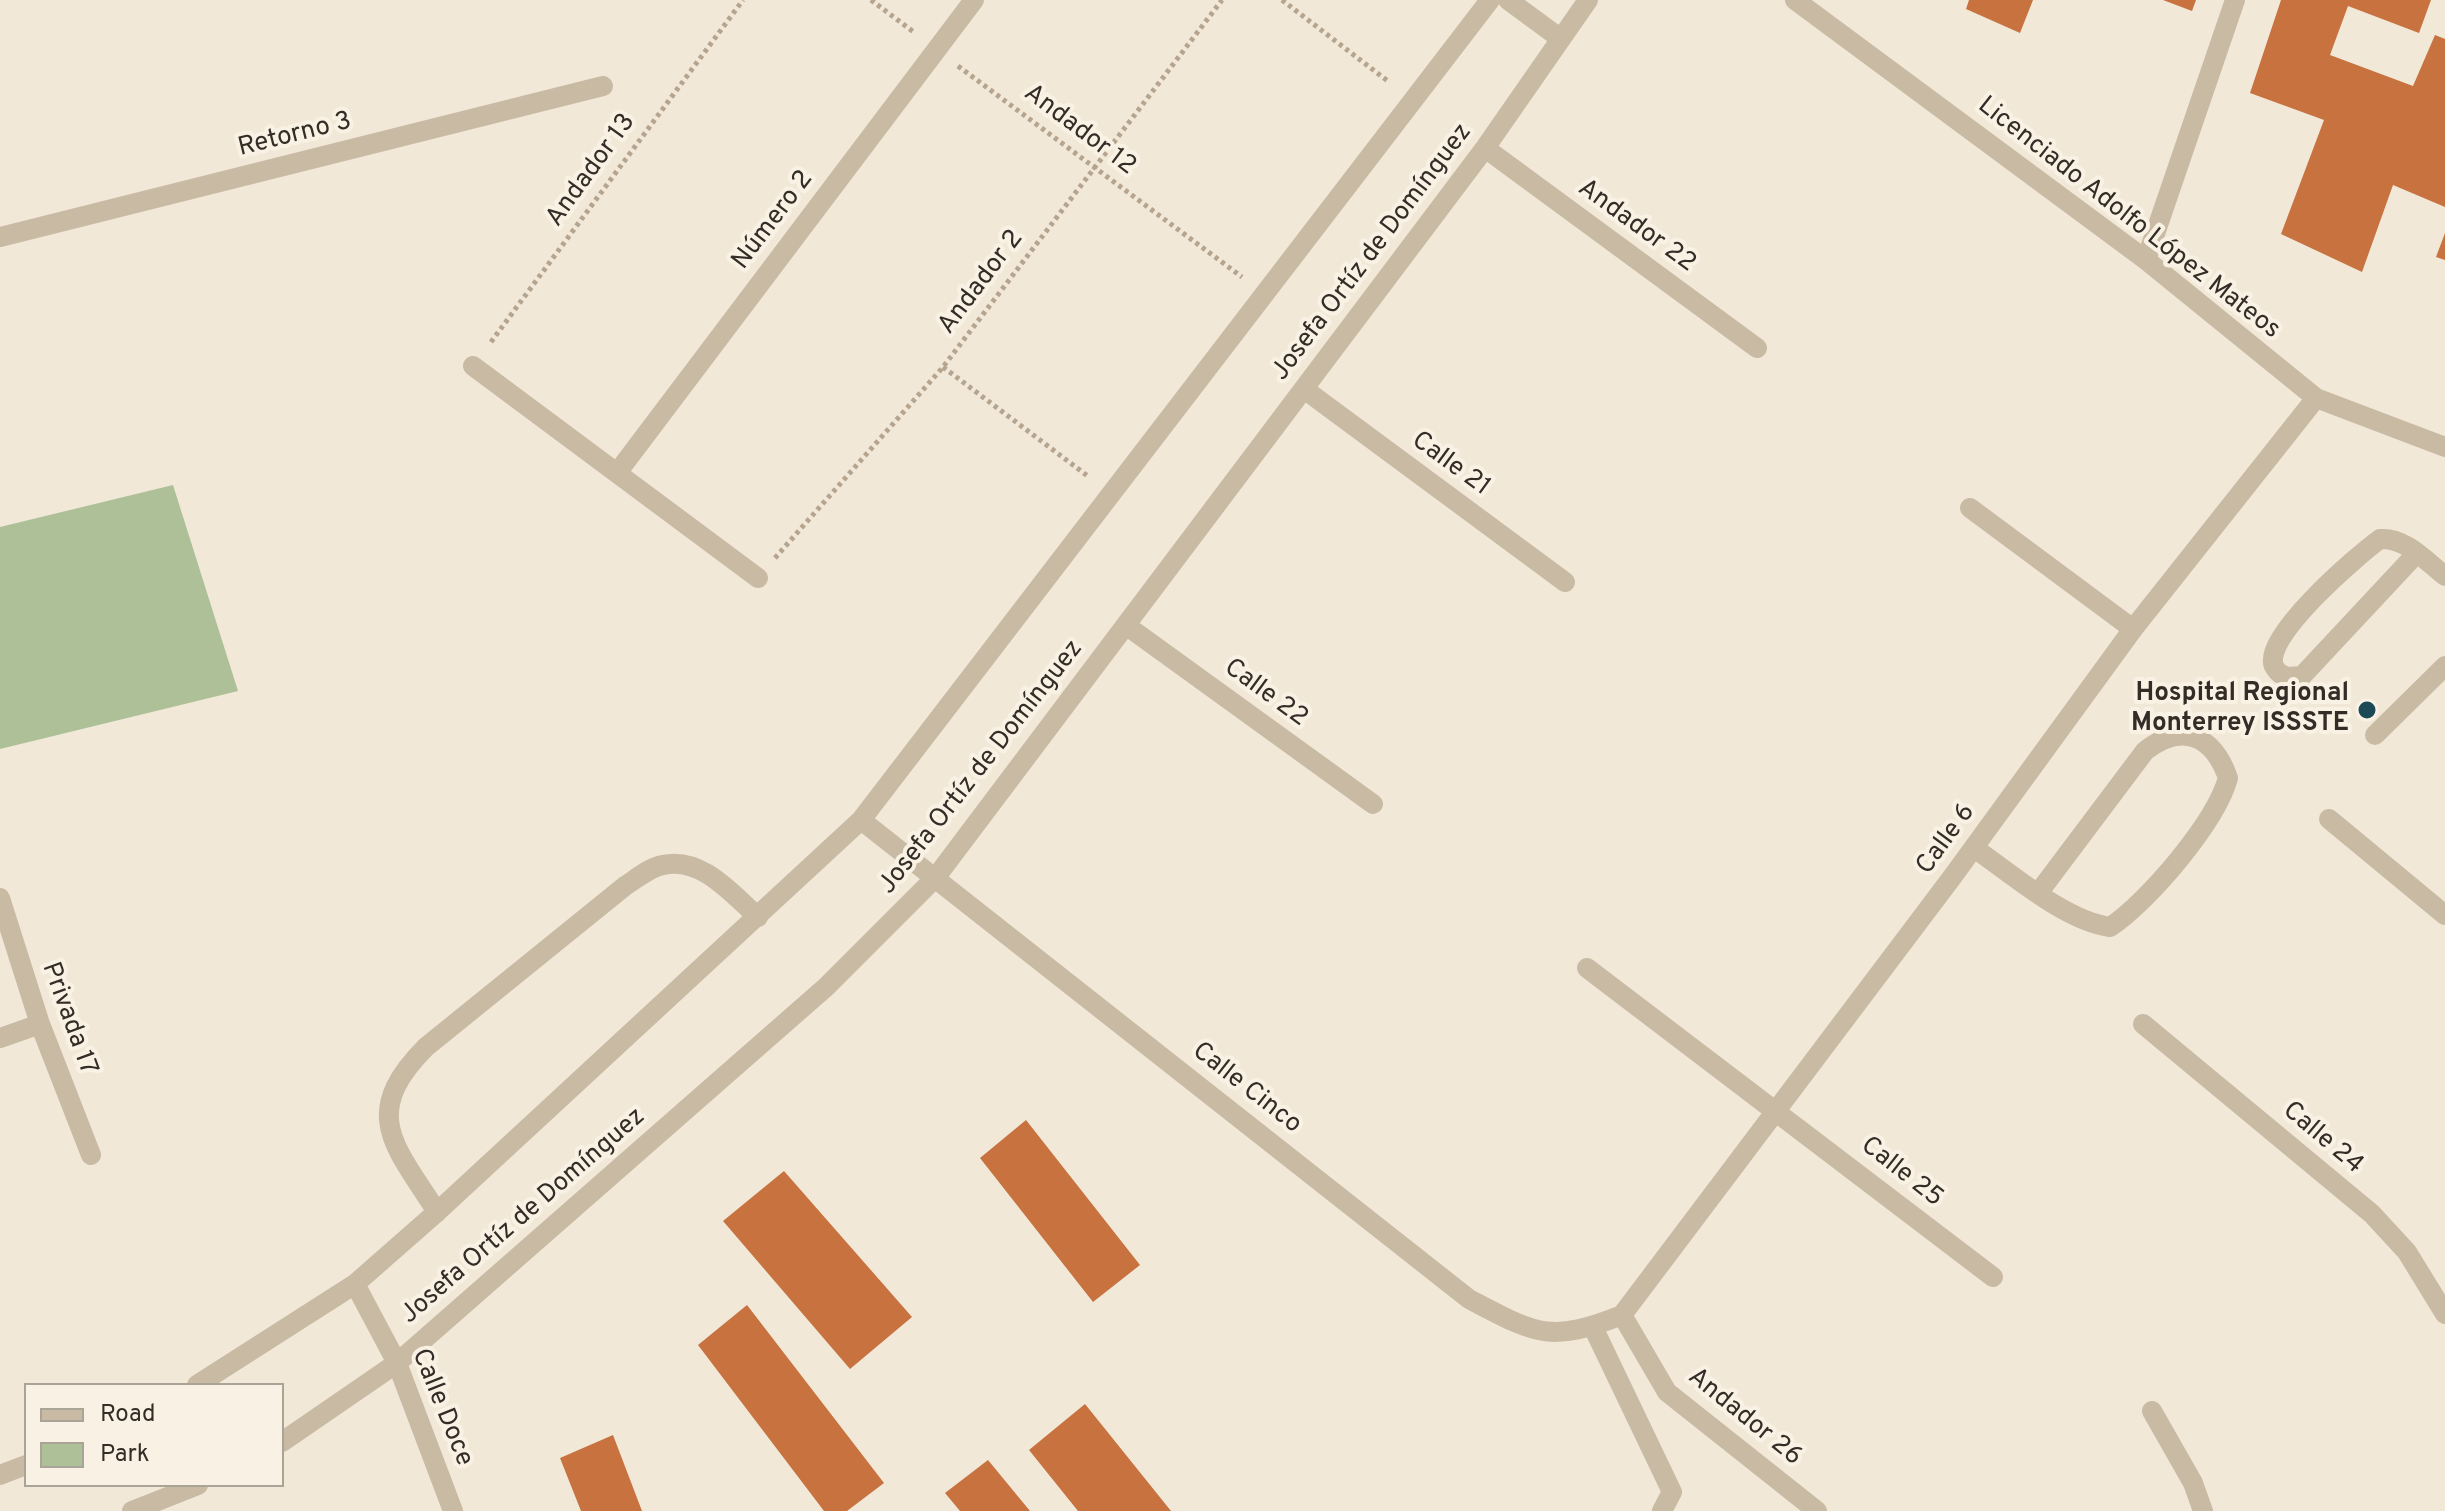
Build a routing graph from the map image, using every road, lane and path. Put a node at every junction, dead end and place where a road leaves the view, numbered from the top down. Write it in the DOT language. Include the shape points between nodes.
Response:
graph roads {
  1 [pos="743,0"];
  2 [pos="871,0"];
  3 [pos="974,0"];
  4 [pos="1222,0"];
  5 [pos="1282,0"];
  6 [pos="1490,0"];
  7 [pos="1508,0"];
  8 [pos="1588,0"];
  9 [pos="1795,0"];
  10 [pos="2235,0"];
  11 [pos="1561,39"];
  12 [pos="936,49"];
  13 [pos="603,86"];
  14 [pos="1412,100"];
  15 [pos="1485,148"];
  16 [pos="1095,167"];
  17 [pos="0,237"];
  18 [pos="2146,260"];
  19 [pos="1264,293"];
  20 [pos="1757,348"];
  21 [pos="473,366"];
  22 [pos="943,367"];
  23 [pos="1304,389"];
  24 [pos="2316,398"];
  25 [pos="2445,447"];
  26 [pos="617,473"];
  27 [pos="1111,493"];
  28 [pos="1970,508"];
  29 [pos="2417,553"];
  30 [pos="2445,576"];
  31 [pos="758,578"];
  32 [pos="1565,582"];
  33 [pos="1127,626"];
  34 [pos="2133,629"];
  35 [pos="2445,666"];
  36 [pos="2375,735"];
  37 [pos="1373,804"];
  38 [pos="2329,819"];
  39 [pos="861,820"];
  40 [pos="1974,848"];
  41 [pos="936,877"];
  42 [pos="2039,892"];
  43 [pos="0,898"];
  44 [pos="2445,915"];
  45 [pos="758,917"];
  46 [pos="1587,968"];
  47 [pos="40,1024"];
  48 [pos="2143,1024"];
  49 [pos="0,1038"];
  50 [pos="1777,1111"];
  51 [pos="91,1155"];
  52 [pos="437,1212"];
  53 [pos="1993,1277"];
  54 [pos="355,1284"];
  55 [pos="2445,1314"];
  56 [pos="1622,1315"];
  57 [pos="1593,1327"];
  58 [pos="397,1363"];
  59 [pos="200,1383"];
  60 [pos="2152,1411"];
  61 [pos="284,1441"];
  62 [pos="24,1466"];
  63 [pos="0,1475"];
  64 [pos="193,1487"];
  65 [pos="132,1511"];
  66 [pos="453,1511"];
  67 [pos="1662,1511"];
  68 [pos="1817,1511"];
  69 [pos="2203,1511"];
  1 -- 21 [label="path, Andador 13"];
  2 -- 12 [label="path, Andador 12"];
  3 -- 12 [label="street, Número 2"];
  4 -- 16 [label="path, Andador 2"];
  5 -- 14 [label="path"];
  6 -- 14 [label="street"];
  7 -- 11 [label="street"];
  8 -- 11 [label="street, Josefa Ortíz de Domínguez"];
  9 -- 18 [label="street, Licenciado Adolfo López Mateos"];
  10 -- 18 [label="street"];
  11 -- 15 [label="street, Josefa Ortíz de Domínguez"];
  12 -- 16 [label="path, Andador 12"];
  12 -- 26 [label="street, Número 2"];
  13 -- 17 [label="street, Retorno 3"];
  14 -- 19 [label="street"];
  15 -- 20 [label="street, Andador 22"];
  15 -- 23 [label="street, Josefa Ortíz de Domínguez"];
  16 -- 19 [label="path, Andador 12"];
  16 -- 22 [label="path, Andador 2"];
  18 -- 24 [label="street, Licenciado Adolfo López Mateos"];
  19 -- 27 [label="street"];
  21 -- 26 [label="street"];
  22 -- 27 [label="path"];
  22 -- 31 [label="path, Andador 2"];
  23 -- 32 [label="street, Calle 21"];
  23 -- 33 [label="street, Josefa Ortíz de Domínguez"];
  24 -- 25 [label="street, Licenciado Adolfo López Mateos"];
  24 -- 34 [label="street, Calle 6"];
  26 -- 31 [label="street"];
  27 -- 39 [label="street"];
  28 -- 34 [label="street"];
  29 -- 29 [label="street" via="2309,670 2289,678 2278,673 2273,649 2288,625 2368,548 2380,539 2394,538"];
  29 -- 30 [label="street"];
  33 -- 37 [label="street, Calle 22"];
  33 -- 41 [label="street, Josefa Ortíz de Domínguez"];
  34 -- 40 [label="street, Calle 6"];
  35 -- 36 [label="street"];
  38 -- 44 [label="street"];
  39 -- 41 [label="street, Calle Cinco"];
  39 -- 45 [label="street"];
  40 -- 42 [label="street"];
  40 -- 50 [label="street, Calle 6"];
  41 -- 57 [label="street, Calle Cinco" via="1469,1299 1515,1323 1554,1335"];
  41 -- 58 [label="street, Josefa Ortíz de Domínguez" via="826,987"];
  42 -- 42 [label="street" via="2089,924 2110,927 2127,916 2213,815 2228,778 2222,761 2201,741 2181,732 2163,737 2145,751"];
  43 -- 47 [label="street, Privada 17"];
  45 -- 52 [label="street"];
  45 -- 52 [label="street" via="710,875 683,864 662,865 625,886 426,1047 391,1091 387,1123"];
  46 -- 50 [label="street"];
  47 -- 49 [label="street"];
  47 -- 51 [label="street, Privada 17"];
  48 -- 55 [label="street, Calle 24" via="2372,1214 2407,1252"];
  50 -- 53 [label="street, Calle 25"];
  50 -- 56 [label="street, Calle 6"];
  52 -- 54 [label="street"];
  54 -- 58 [label="street, Calle Doce"];
  54 -- 59 [label="street"];
  56 -- 57 [label="street, Calle Cinco"];
  56 -- 68 [label="street, Andador 26" via="1667,1392"];
  57 -- 67 [label="street" via="1672,1492"];
  58 -- 61 [label="street, Josefa Ortíz de Domínguez"];
  58 -- 66 [label="street, Calle Doce"];
  60 -- 69 [label="street"];
  62 -- 63 [label="street"];
  64 -- 65 [label="street"];
}
